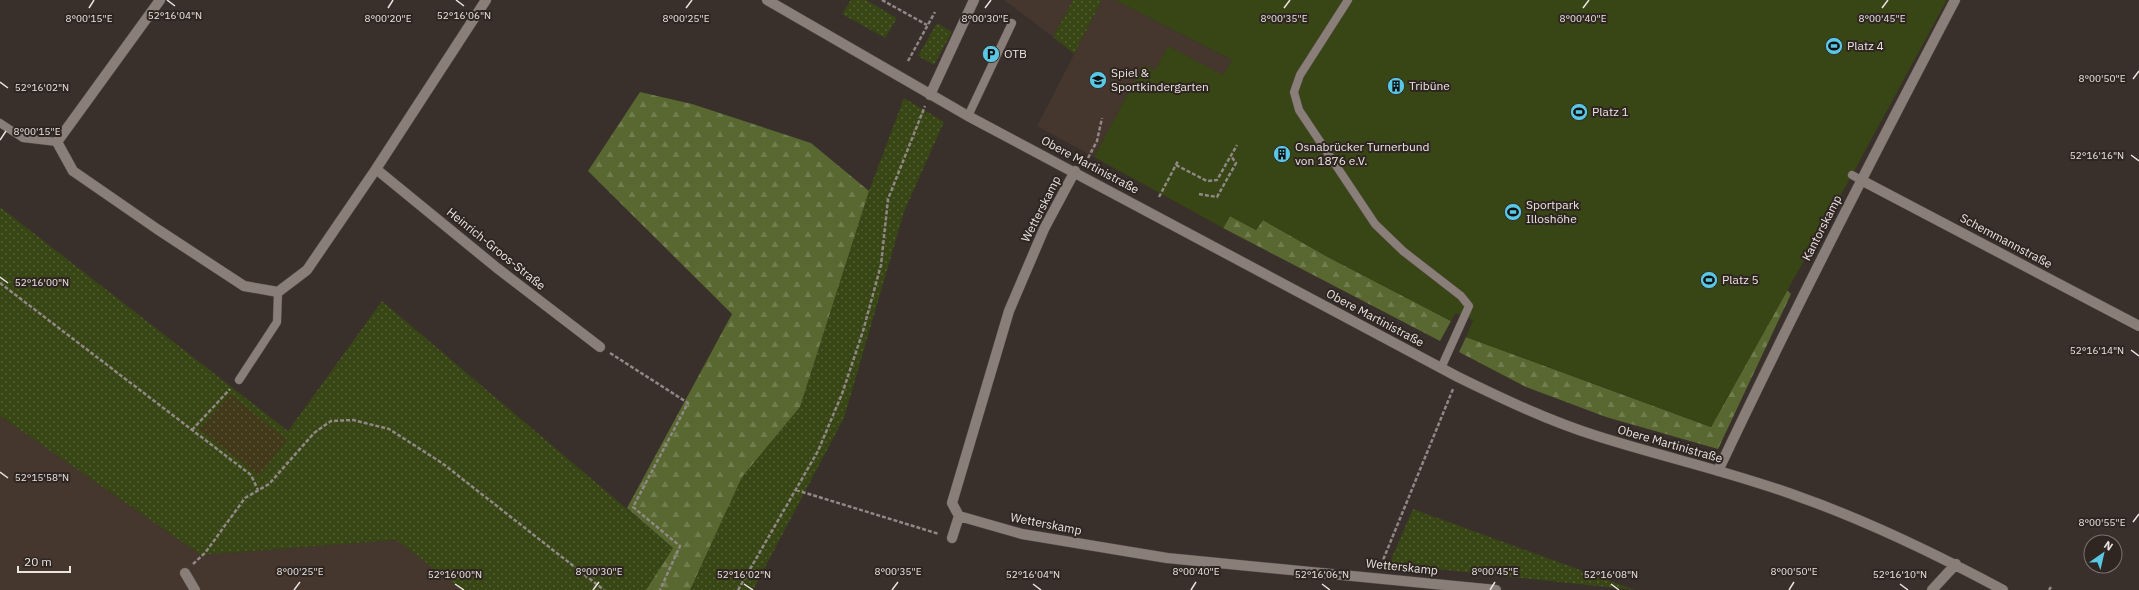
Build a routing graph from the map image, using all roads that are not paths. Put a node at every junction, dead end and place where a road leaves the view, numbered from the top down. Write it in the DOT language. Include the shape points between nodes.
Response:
graph roads {
  1 [pos="160,0"];
  2 [pos="486,0"];
  3 [pos="767,0"];
  4 [pos="974,0"];
  5 [pos="1348,0"];
  6 [pos="1955,0"];
  7 [pos="1012,23"];
  8 [pos="930,95"];
  9 [pos="968,116"];
  10 [pos="0,123"];
  11 [pos="57,142"];
  12 [pos="376,169"];
  13 [pos="1075,171"];
  14 [pos="1856,177"];
  15 [pos="278,292"];
  16 [pos="2139,326"];
  17 [pos="600,347"];
  18 [pos="1441,368"];
  19 [pos="239,380"];
  20 [pos="1718,471"];
  21 [pos="959,516"];
  22 [pos="952,538"];
  23 [pos="1956,564"];
  24 [pos="185,572"];
  25 [pos="195,590"];
  26 [pos="1496,590"];
  27 [pos="1932,590"];
  28 [pos="2003,590"];
  1 -- 11 [label="street"];
  2 -- 12 [label="street"];
  3 -- 8 [label="street, Obere Martinistraße"];
  4 -- 8 [label="street"];
  5 -- 18 [label="lane" via="1300,75 1294,92 1299,110 1375,224 1403,251 1461,296 1469,306"];
  6 -- 14 [label="street, Kantorskamp"];
  7 -- 9 [label="lane"];
  8 -- 9 [label="street, Obere Martinistraße"];
  9 -- 13 [label="street, Obere Martinistraße"];
  10 -- 11 [label="lane" via="22,138"];
  11 -- 15 [label="street" via="73,171 157,229 244,286"];
  12 -- 15 [label="street" via="307,270"];
  12 -- 17 [label="street, Heinrich-Groos-Straße" via="497,268"];
  13 -- 18 [label="street, Obere Martinistraße"];
  13 -- 21 [label="street, Wetterskamp" via="1044,229 1009,311 952,503"];
  14 -- 16 [label="street, Schemmannstraße"];
  14 -- 20 [label="street, Kantorskamp"];
  15 -- 19 [label="lane" via="277,322"];
  18 -- 20 [label="street, Obere Martinistraße" via="1520,407 1596,436"];
  20 -- 23 [label="street, Obere Martinistraße" via="1796,496 1882,529"];
  21 -- 22 [label="street"];
  21 -- 26 [label="street, Wetterskamp" via="1022,534 1167,558"];
  23 -- 27 [label="street"];
  23 -- 28 [label="street, Obere Martinistraße"];
  24 -- 25 [label="street"];
}
